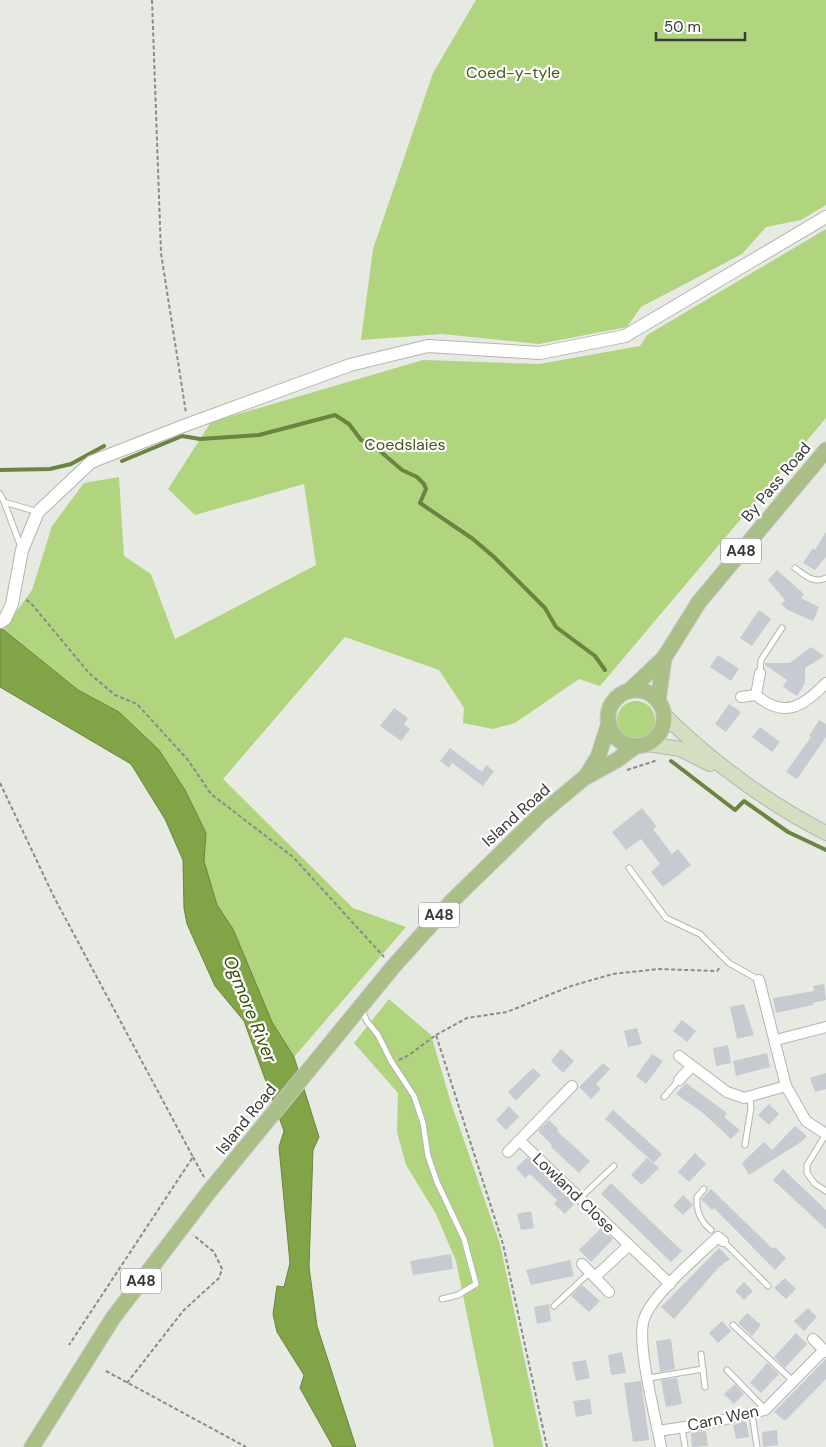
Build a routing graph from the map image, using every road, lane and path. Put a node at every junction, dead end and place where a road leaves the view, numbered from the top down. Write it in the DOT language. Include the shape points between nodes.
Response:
graph roads {
  1 [pos="152,0"];
  2 [pos="826,217"];
  3 [pos="186,425"];
  4 [pos="826,450"];
  5 [pos="0,494"];
  6 [pos="4,502"];
  7 [pos="38,512"];
  8 [pos="22,550"];
  9 [pos="795,568"];
  10 [pos="826,578"];
  11 [pos="14,595"];
  12 [pos="2,621"];
  13 [pos="782,628"];
  14 [pos="664,658"];
  15 [pos="760,673"];
  16 [pos="826,683"];
  17 [pos="628,691"];
  18 [pos="756,694"];
  19 [pos="741,697"];
  20 [pos="661,708"];
  21 [pos="609,723"];
  22 [pos="642,745"];
  23 [pos="662,759"];
  24 [pos="617,760"];
  25 [pos="731,774"];
  26 [pos="584,778"];
  27 [pos="0,783"];
  28 [pos="826,833"];
  29 [pos="629,868"];
  30 [pos="726,960"];
  31 [pos="393,968"];
  32 [pos="759,980"];
  33 [pos="361,1008"];
  34 [pos="826,1027"];
  35 [pos="436,1035"];
  36 [pos="776,1040"];
  37 [pos="679,1056"];
  38 [pos="392,1062"];
  39 [pos="691,1067"];
  40 [pos="679,1080"];
  41 [pos="572,1086"];
  42 [pos="786,1086"];
  43 [pos="664,1097"];
  44 [pos="750,1097"];
  45 [pos="826,1134"];
  46 [pos="520,1141"];
  47 [pos="745,1145"];
  48 [pos="508,1152"];
  49 [pos="193,1157"];
  50 [pos="614,1166"];
  51 [pos="213,1187"];
  52 [pos="704,1189"];
  53 [pos="826,1191"];
  54 [pos="579,1198"];
  55 [pos="191,1234"];
  56 [pos="717,1236"];
  57 [pos="628,1246"];
  58 [pos="582,1264"];
  59 [pos="592,1275"];
  60 [pos="670,1284"];
  61 [pos="768,1286"];
  62 [pos="609,1292"];
  63 [pos="442,1299"];
  64 [pos="554,1306"];
  65 [pos="732,1325"];
  66 [pos="813,1339"];
  67 [pos="69,1345"];
  68 [pos="825,1351"];
  69 [pos="701,1354"];
  70 [pos="703,1369"];
  71 [pos="727,1370"];
  72 [pos="106,1371"];
  73 [pos="649,1378"];
  74 [pos="793,1381"];
  75 [pos="128,1383"];
  76 [pos="705,1387"];
  77 [pos="765,1410"];
  78 [pos="752,1414"];
  79 [pos="682,1427"];
  80 [pos="658,1431"];
  81 [pos="32,1447"];
  82 [pos="246,1447"];
  83 [pos="547,1447"];
  84 [pos="661,1447"];
  85 [pos="685,1447"];
  86 [pos="757,1447"];
  1 -- 3 [label="path" via="161,253"];
  2 -- 3 [label="street" via="625,336 540,353 428,346 350,365"];
  3 -- 7 [label="street" via="92,462"];
  4 -- 14 [label="main road, By Pass Road / A48" via="699,602"];
  5 -- 6 [label="lane"];
  6 -- 7 [label="lane"];
  6 -- 8 [label="lane"];
  7 -- 8 [label="street"];
  8 -- 11 [label="street"];
  9 -- 10 [label="lane" via="811,580"];
  11 -- 12 [label="street"];
  11 -- 31 [label="path" via="30,602 89,673 115,694 137,704 188,760 211,794 293,858"];
  13 -- 15 [label="lane" via="761,660"];
  14 -- 17 [label="main road, By Pass Road / A48"];
  14 -- 20 [label="main road, By Pass Road / A48"];
  15 -- 18 [label="street"];
  16 -- 18 [label="street" via="798,707 779,708"];
  17 -- 20 [label="main road" via="645,692"];
  17 -- 21 [label="main road" via="611,707"];
  18 -- 19 [label="street"];
  20 -- 22 [label="main road" via="662,729 654,740"];
  20 -- 25 [label="main road" via="692,742"];
  21 -- 22 [label="main road" via="621,742"];
  21 -- 26 [label="main road, Island Road / A48" via="598,757"];
  22 -- 24 [label="main road, Island Road / A48"];
  22 -- 25 [label="main road" via="680,749"];
  23 -- 24 [label="path" via="623,771"];
  24 -- 26 [label="main road, Island Road / A48"];
  25 -- 28 [label="main road" via="792,815"];
  26 -- 31 [label="main road, Island Road / A48" via="496,856"];
  27 -- 49 [label="path" via="54,897"];
  29 -- 30 [label="lane" via="666,918 700,934"];
  30 -- 32 [label="lane"];
  30 -- 35 [label="path" via="717,971 658,969 613,974 571,986 507,1012 467,1018"];
  31 -- 33 [label="main road, Island Road / A48"];
  32 -- 36 [label="street"];
  33 -- 38 [label="lane"];
  33 -- 51 [label="main road, Island Road / A48"];
  34 -- 36 [label="street"];
  35 -- 38 [label="path" via="409,1055"];
  35 -- 83 [label="path" via="504,1244"];
  36 -- 42 [label="street"];
  37 -- 39 [label="street"];
  38 -- 63 [label="lane" via="414,1096 437,1182 464,1239 474,1273 476,1284 470,1290"];
  39 -- 40 [label="street"];
  39 -- 44 [label="street" via="727,1092"];
  40 -- 43 [label="lane"];
  41 -- 46 [label="street, Lowland Close"];
  42 -- 44 [label="street"];
  42 -- 45 [label="street" via="806,1121"];
  44 -- 47 [label="lane"];
  45 -- 53 [label="lane" via="807,1165 807,1173 815,1184"];
  46 -- 48 [label="street, Lowland Close"];
  46 -- 54 [label="street, Lowland Close"];
  49 -- 51 [label="path"];
  49 -- 67 [label="path"];
  50 -- 54 [label="lane"];
  51 -- 81 [label="main road, Island Road / A48" via="113,1318"];
  52 -- 56 [label="lane" via="697,1197 697,1210 701,1220"];
  54 -- 57 [label="street, Lowland Close"];
  55 -- 75 [label="path" via="214,1252 222,1268 220,1278 183,1311"];
  56 -- 60 [label="street"];
  56 -- 61 [label="lane"];
  57 -- 59 [label="street, Lowland Close"];
  57 -- 60 [label="street, Lowland Close"];
  58 -- 59 [label="street"];
  59 -- 62 [label="street"];
  59 -- 64 [label="lane"];
  60 -- 73 [label="street" via="644,1319 642,1344"];
  65 -- 74 [label="lane"];
  66 -- 68 [label="street, Carn Wen"];
  68 -- 74 [label="street, Carn Wen"];
  69 -- 70 [label="lane"];
  70 -- 73 [label="lane"];
  70 -- 76 [label="lane"];
  71 -- 77 [label="lane"];
  72 -- 75 [label="path"];
  73 -- 80 [label="street"];
  74 -- 77 [label="street, Carn Wen"];
  75 -- 82 [label="path"];
  77 -- 78 [label="street, Carn Wen"];
  78 -- 79 [label="street, Carn Wen"];
  78 -- 86 [label="lane"];
  79 -- 80 [label="street, Carn Wen"];
  79 -- 85 [label="lane"];
  80 -- 84 [label="street"];
}
